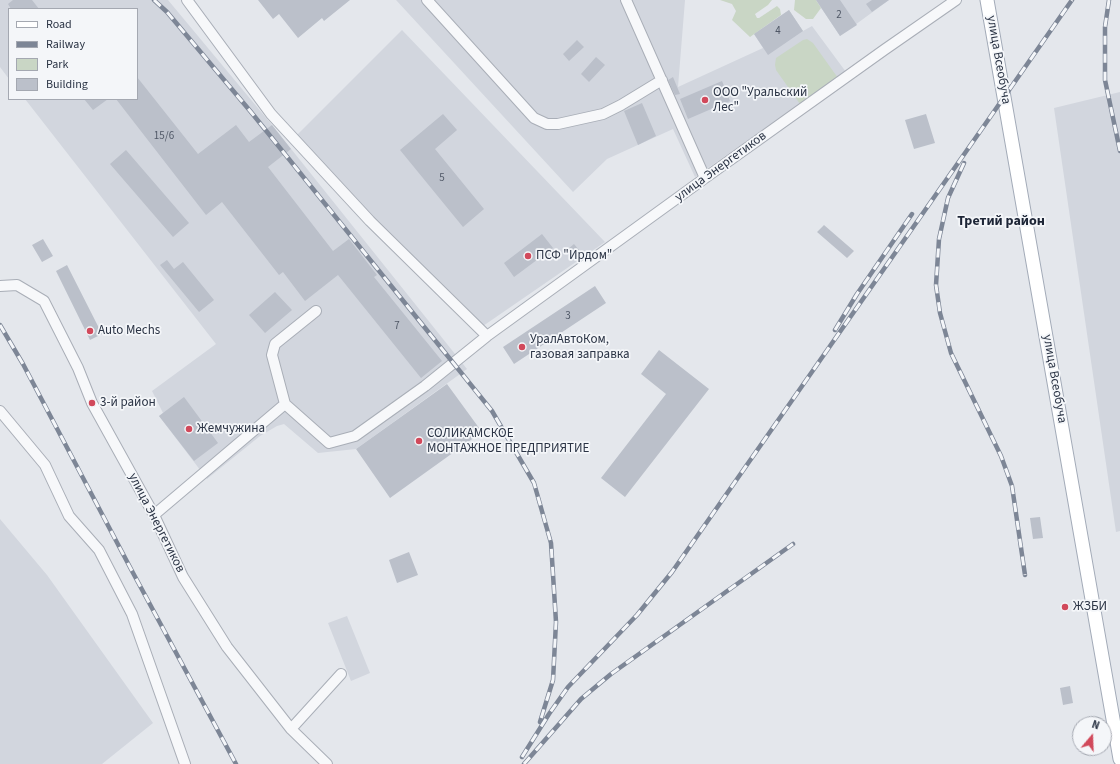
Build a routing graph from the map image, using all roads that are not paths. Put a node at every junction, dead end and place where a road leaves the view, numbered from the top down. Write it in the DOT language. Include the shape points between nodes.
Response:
graph roads {
  1 [pos="187,0"];
  2 [pos="427,0"];
  3 [pos="626,0"];
  4 [pos="956,0"];
  5 [pos="987,0"];
  6 [pos="662,80"];
  7 [pos="705,178"];
  8 [pos="0,286"];
  9 [pos="316,311"];
  10 [pos="487,336"];
  11 [pos="285,404"];
  12 [pos="0,411"];
  13 [pos="154,515"];
  14 [pos="341,674"];
  15 [pos="291,729"];
  16 [pos="1120,759"];
  17 [pos="185,764"];
  18 [pos="327,764"];
  1 -- 10 [label="street" via="271,114 370,221"];
  2 -- 6 [label="street" via="534,118 547,124 603,114"];
  3 -- 6 [label="street"];
  4 -- 7 [label="street, улица Энергетиков"];
  5 -- 16 [label="main road, улица Всеобуча"];
  6 -- 7 [label="street"];
  7 -- 10 [label="street, улица Энергетиков"];
  8 -- 13 [label="street, улица Энергетиков" via="17,286 44,302 78,368 92,403"];
  9 -- 11 [label="street" via="274,344 272,355"];
  10 -- 11 [label="street, улица Энергетиков" via="425,386 355,436 329,442"];
  11 -- 13 [label="street"];
  12 -- 17 [label="street" via="45,465 69,516 99,550 132,614"];
  13 -- 15 [label="street, улица Энергетиков" via="183,577 227,647"];
  14 -- 15 [label="street"];
  15 -- 18 [label="street, улица Энергетиков"];
}
